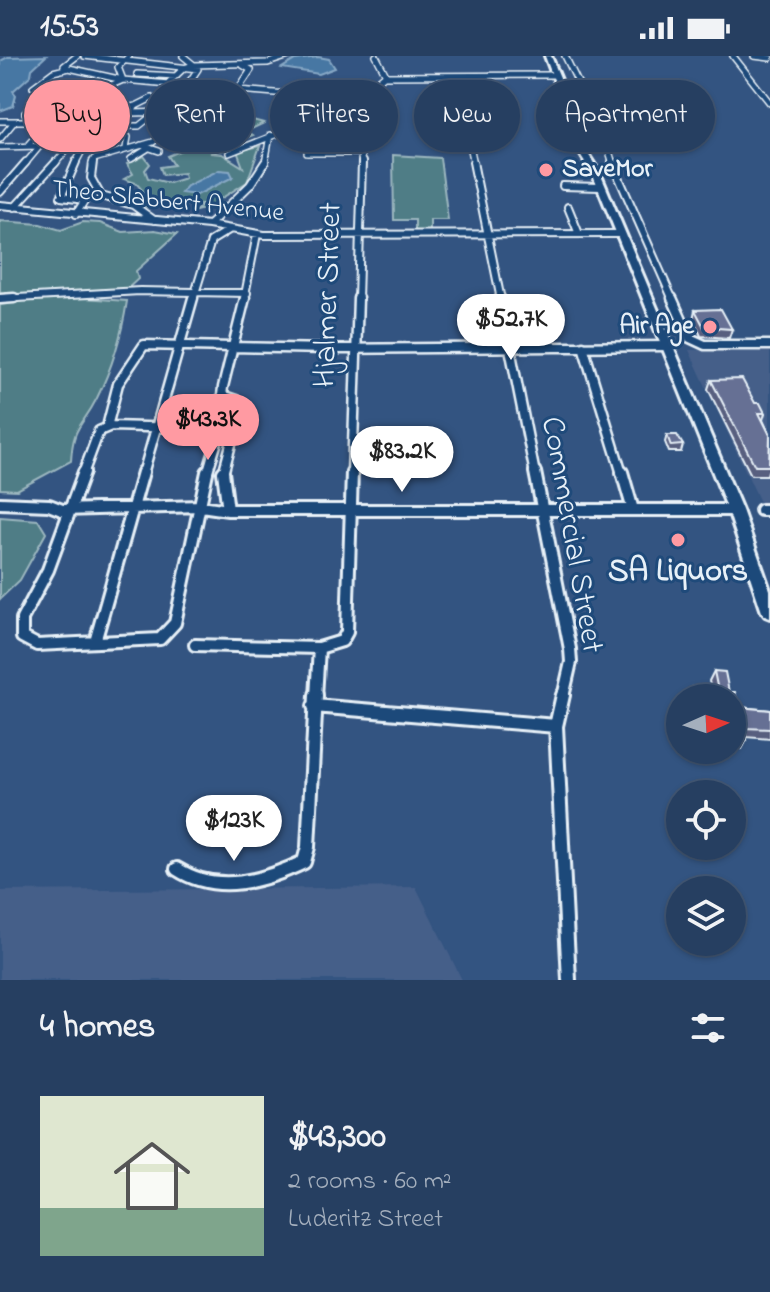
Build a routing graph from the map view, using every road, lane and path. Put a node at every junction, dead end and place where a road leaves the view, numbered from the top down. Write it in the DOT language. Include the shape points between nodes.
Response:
graph roads {
  1 [pos="77,56"];
  2 [pos="84,56"];
  3 [pos="129,56"];
  4 [pos="183,56"];
  5 [pos="224,56"];
  6 [pos="289,56"];
  7 [pos="376,56"];
  8 [pos="548,56"];
  9 [pos="565,56"];
  10 [pos="733,56"];
  11 [pos="754,56"];
  12 [pos="770,58"];
  13 [pos="281,59"];
  14 [pos="239,60"];
  15 [pos="123,62"];
  16 [pos="221,62"];
  17 [pos="262,63"];
  18 [pos="198,66"];
  19 [pos="69,68"];
  20 [pos="184,68"];
  21 [pos="251,70"];
  22 [pos="137,74"];
  23 [pos="386,75"];
  24 [pos="555,75"];
  25 [pos="176,76"];
  26 [pos="42,80"];
  27 [pos="123,80"];
  28 [pos="172,80"];
  29 [pos="188,80"];
  30 [pos="244,80"];
  31 [pos="374,80"];
  32 [pos="557,80"];
  33 [pos="577,80"];
  34 [pos="770,103"];
  35 [pos="146,104"];
  36 [pos="136,106"];
  37 [pos="130,107"];
  38 [pos="132,113"];
  39 [pos="146,113"];
  40 [pos="130,117"];
  41 [pos="0,121"];
  42 [pos="14,122"];
  43 [pos="24,122"];
  44 [pos="270,135"];
  45 [pos="0,139"];
  46 [pos="24,146"];
  47 [pos="0,147"];
  48 [pos="144,147"];
  49 [pos="130,148"];
  50 [pos="35,152"];
  51 [pos="65,152"];
  52 [pos="80,152"];
  53 [pos="89,152"];
  54 [pos="114,152"];
  55 [pos="471,152"];
  56 [pos="579,152"];
  57 [pos="609,152"];
  58 [pos="229,153"];
  59 [pos="307,153"];
  60 [pos="359,153"];
  61 [pos="94,159"];
  62 [pos="131,159"];
  63 [pos="92,182"];
  64 [pos="69,183"];
  65 [pos="599,185"];
  66 [pos="563,186"];
  67 [pos="0,192"];
  68 [pos="0,205"];
  69 [pos="15,207"];
  70 [pos="568,207"];
  71 [pos="76,214"];
  72 [pos="155,221"];
  73 [pos="209,225"];
  74 [pos="229,230"];
  75 [pos="257,234"];
  76 [pos="579,234"];
  77 [pos="620,234"];
  78 [pos="358,235"];
  79 [pos="488,235"];
  80 [pos="194,290"];
  81 [pos="247,293"];
  82 [pos="0,299"];
  83 [pos="181,344"];
  84 [pos="236,345"];
  85 [pos="770,345"];
  86 [pos="583,346"];
  87 [pos="667,346"];
  88 [pos="511,347"];
  89 [pos="356,348"];
  90 [pos="224,396"];
  91 [pos="111,426"];
  92 [pos="155,426"];
  93 [pos="217,429"];
  94 [pos="217,441"];
  95 [pos="229,453"];
  96 [pos="0,503"];
  97 [pos="201,506"];
  98 [pos="132,507"];
  99 [pos="70,510"];
  100 [pos="228,510"];
  101 [pos="351,510"];
  102 [pos="543,510"];
  103 [pos="633,510"];
  104 [pos="735,510"];
  105 [pos="770,612"];
  106 [pos="95,642"];
  107 [pos="195,645"];
  108 [pos="319,648"];
  109 [pos="314,706"];
  110 [pos="556,726"];
  111 [pos="177,869"];
  112 [pos="569,980"];
  1 -- 19 [label="street" via="64,66"];
  2 -- 15 [label="street"];
  3 -- 15 [label="street"];
  4 -- 18 [label="street"];
  5 -- 16 [label="street"];
  6 -- 13 [label="street"];
  7 -- 23 [label="street"];
  8 -- 24 [label="main road"];
  9 -- 33 [label="street"];
  10 -- 34 [label="street"];
  11 -- 12 [label="street"];
  13 -- 14 [label="street"];
  13 -- 17 [label="street"];
  14 -- 16 [label="street"];
  14 -- 17 [label="street"];
  14 -- 21 [label="street"];
  15 -- 20 [label="street"];
  15 -- 27 [label="street" via="118,68"];
  16 -- 18 [label="street"];
  17 -- 21 [label="street"];
  18 -- 20 [label="street"];
  18 -- 29 [label="street"];
  19 -- 26 [label="street"];
  19 -- 27 [label="street"];
  20 -- 25 [label="street"];
  21 -- 30 [label="street"];
  22 -- 25 [label="street"];
  23 -- 24 [label="street"];
  23 -- 31 [label="street, Hjalmer Street"];
  24 -- 32 [label="main road"];
  25 -- 28 [label="street"];
  35 -- 36 [label="street"];
  36 -- 37 [label="street"];
  36 -- 38 [label="street"];
  38 -- 39 [label="street"];
  38 -- 40 [label="street"];
  41 -- 42 [label="street"];
  42 -- 43 [label="street"];
  42 -- 45 [label="street"];
  44 -- 58 [label="street"];
  44 -- 73 [label="street" via="266,165"];
  46 -- 47 [label="street"];
  48 -- 49 [label="street"];
  48 -- 62 [label="street"];
  50 -- 67 [label="street"];
  51 -- 69 [label="street"];
  52 -- 64 [label="street"];
  53 -- 61 [label="street"];
  54 -- 61 [label="street"];
  55 -- 79 [label="street, Commercial Street"];
  56 -- 65 [label="main road"];
  57 -- 85 [label="street" via="690,338 696,343"];
  59 -- 60 [label="street"];
  60 -- 78 [label="street, Hjalmer Street"];
  61 -- 63 [label="street" via="89,170"];
  63 -- 64 [label="street"];
  63 -- 72 [label="street" via="101,197 133,205"];
  64 -- 71 [label="street" via="62,199 86,203"];
  65 -- 66 [label="street"];
  65 -- 77 [label="main road"];
  68 -- 69 [label="street, Theo Slabbert Avenue"];
  69 -- 71 [label="street, Theo Slabbert Avenue"];
  70 -- 76 [label="street"];
  71 -- 72 [label="street, Theo Slabbert Avenue"];
  72 -- 73 [label="street, Theo Slabbert Avenue"];
  73 -- 74 [label="street, Theo Slabbert Avenue"];
  74 -- 75 [label="street, Theo Slabbert Avenue"];
  74 -- 80 [label="street" via="209,244"];
  75 -- 78 [label="street, Theo Slabbert Avenue"];
  75 -- 81 [label="street"];
  76 -- 77 [label="street, Theo Slabbert Avenue"];
  76 -- 79 [label="street, Theo Slabbert Avenue"];
  77 -- 87 [label="main road"];
  78 -- 79 [label="street, Theo Slabbert Avenue"];
  78 -- 89 [label="street, Hjalmer Street"];
  79 -- 88 [label="street, Commercial Street"];
  80 -- 81 [label="street"];
  80 -- 82 [label="street"];
  80 -- 83 [label="street"];
  81 -- 84 [label="street"];
  83 -- 84 [label="street"];
  83 -- 91 [label="street" via="144,345 135,354 114,396"];
  83 -- 92 [label="street"];
  84 -- 89 [label="street"];
  84 -- 90 [label="street"];
  86 -- 87 [label="street"];
  86 -- 88 [label="street"];
  86 -- 103 [label="street"];
  87 -- 104 [label="main road"];
  88 -- 89 [label="street"];
  88 -- 102 [label="street, Commercial Street"];
  89 -- 101 [label="street, Hjalmer Street"];
  90 -- 93 [label="street"];
  90 -- 95 [label="street" via="236,400 240,411"];
  91 -- 92 [label="street"];
  91 -- 99 [label="street" via="96,435"];
  92 -- 93 [label="street"];
  92 -- 98 [label="street"];
  93 -- 94 [label="street"];
  94 -- 95 [label="street"];
  94 -- 97 [label="street"];
  95 -- 100 [label="street" via="221,488"];
  96 -- 99 [label="street"];
  97 -- 98 [label="street"];
  97 -- 100 [label="street"];
  97 -- 106 [label="street" via="175,623 160,639"];
  98 -- 99 [label="street"];
  98 -- 106 [label="street"];
  99 -- 106 [label="street" via="48,570 22,619 22,637 37,645"];
  100 -- 101 [label="street"];
  101 -- 102 [label="street"];
  101 -- 108 [label="street, Hjalmer Street" via="347,632 336,644"];
  102 -- 103 [label="street"];
  102 -- 110 [label="street, Commercial Street" via="571,662"];
  103 -- 104 [label="street"];
  104 -- 105 [label="main road"];
  107 -- 108 [label="street"];
  108 -- 109 [label="street"];
  109 -- 110 [label="street"];
  109 -- 111 [label="street" via="304,862 235,882 188,879"];
  110 -- 112 [label="street, Commercial Street"];
}
